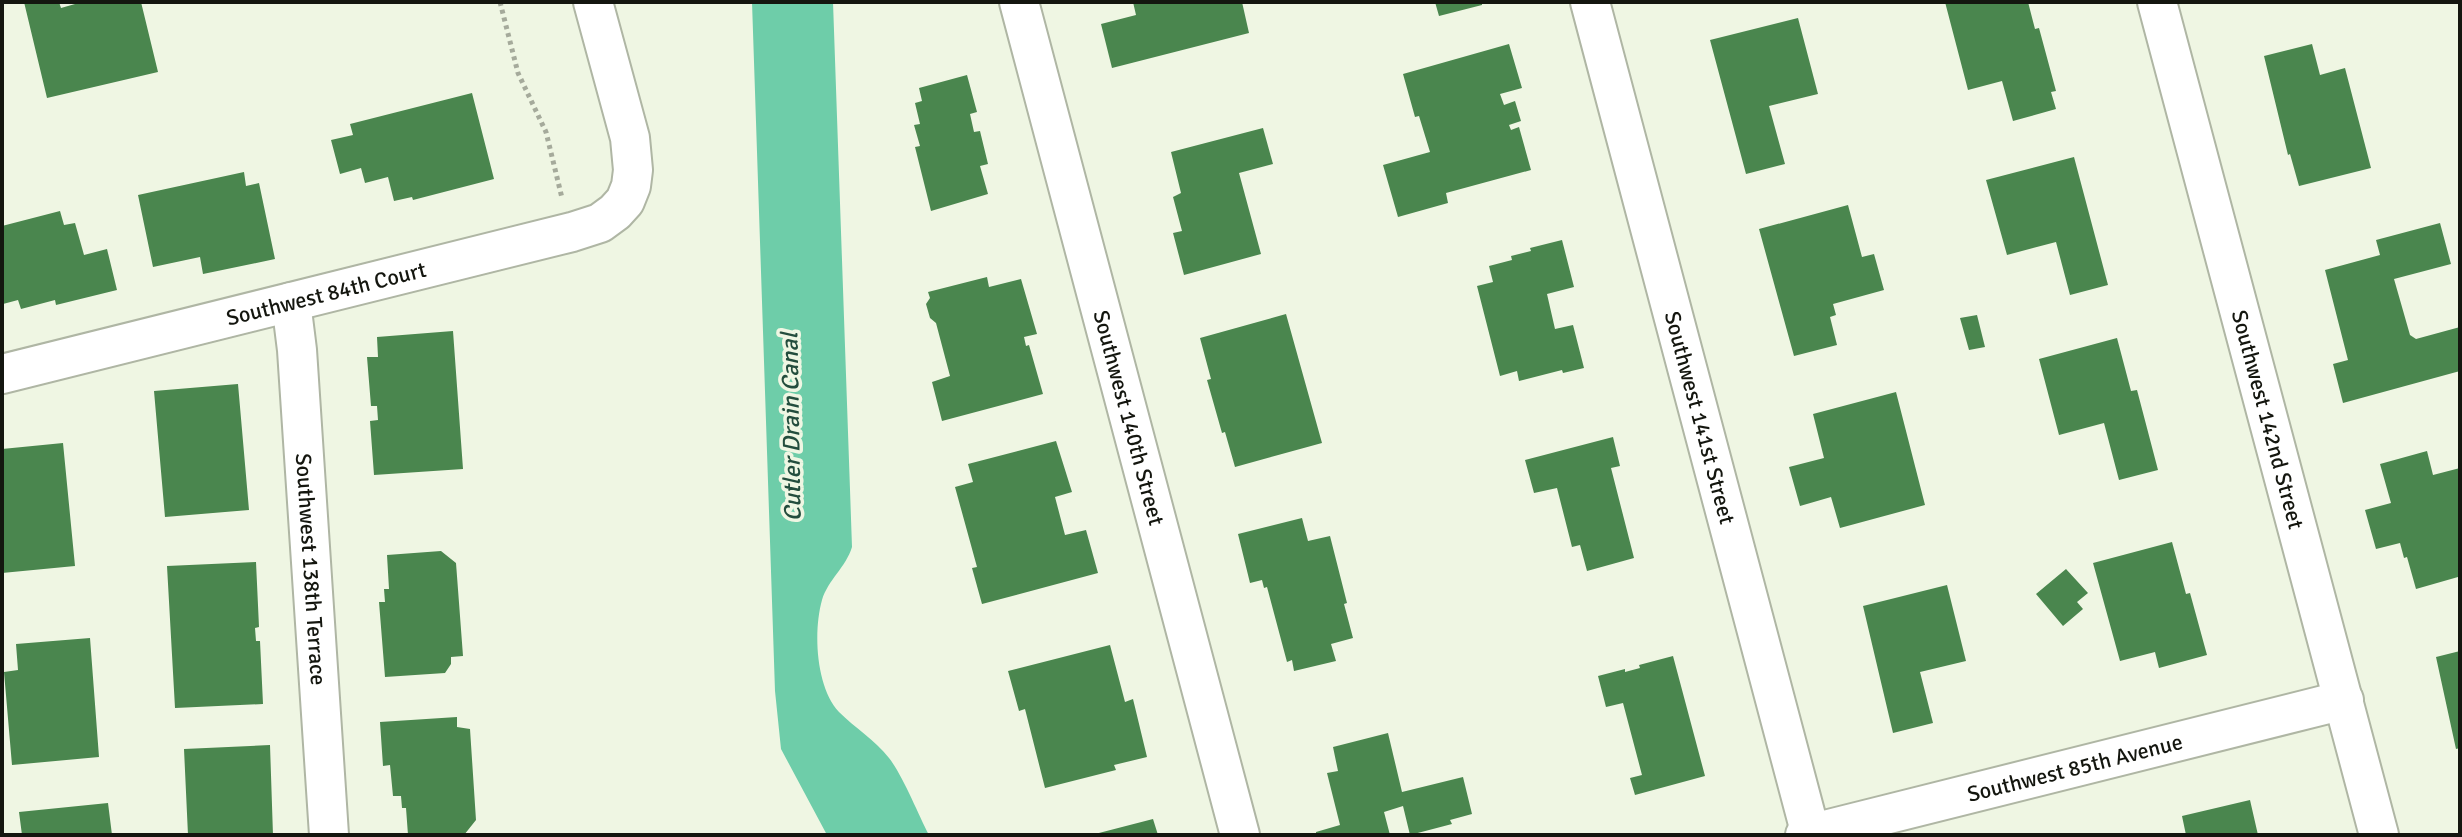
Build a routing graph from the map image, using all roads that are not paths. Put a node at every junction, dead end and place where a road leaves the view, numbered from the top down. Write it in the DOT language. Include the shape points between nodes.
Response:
graph roads {
  1 [pos="593,2"];
  2 [pos="1019,2"];
  3 [pos="1590,2"];
  4 [pos="2157,2"];
  5 [pos="291,302"];
  6 [pos="2,374"];
  7 [pos="2344,700"];
  8 [pos="329,835"];
  9 [pos="1240,835"];
  10 [pos="1809,835"];
  11 [pos="2379,835"];
  1 -- 5 [label="street, Southwest 84th Court" via="633,153 631,186 615,212 585,228"];
  2 -- 9 [label="street, Southwest 140th Street"];
  3 -- 10 [label="street, Southwest 141st Street"];
  4 -- 7 [label="street, Southwest 142nd Street"];
  5 -- 6 [label="street, Southwest 84th Court"];
  5 -- 8 [label="street, Southwest 138th Terrace"];
  7 -- 10 [label="street, Southwest 85th Avenue"];
  7 -- 11 [label="street, Southwest 142nd Street"];
}
